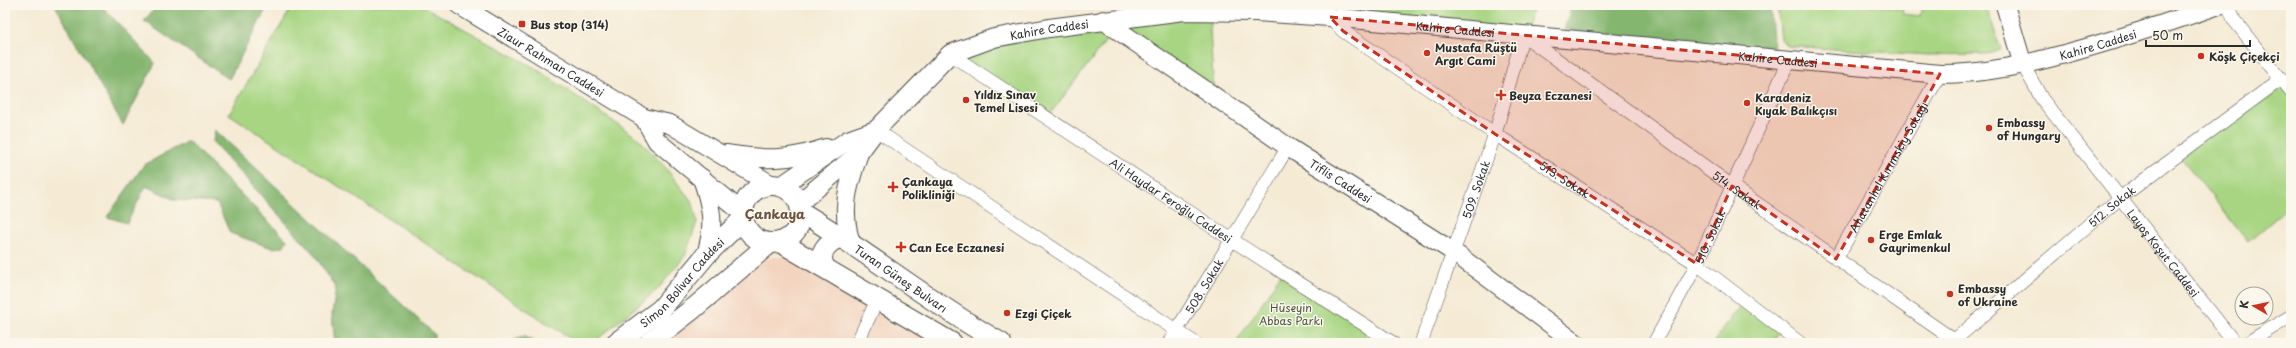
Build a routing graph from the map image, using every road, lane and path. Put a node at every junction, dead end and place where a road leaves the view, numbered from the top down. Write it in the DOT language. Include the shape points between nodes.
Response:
graph roads {
  1 [pos="459,5"];
  2 [pos="2005,5"];
  3 [pos="2219,5"];
  4 [pos="2228,5"];
  5 [pos="1184,8"];
  6 [pos="1330,16"];
  7 [pos="1103,20"];
  8 [pos="1523,35"];
  9 [pos="950,54"];
  10 [pos="1789,61"];
  11 [pos="2024,65"];
  12 [pos="1940,74"];
  13 [pos="2281,79"];
  14 [pos="2291,92"];
  15 [pos="644,118"];
  16 [pos="876,130"];
  17 [pos="1495,134"];
  18 [pos="854,147"];
  19 [pos="1288,147"];
  20 [pos="718,153"];
  21 [pos="701,177"];
  22 [pos="776,186"];
  23 [pos="1732,186"];
  24 [pos="2120,198"];
  25 [pos="800,207"];
  26 [pos="744,216"];
  27 [pos="847,240"];
  28 [pos="1232,240"];
  29 [pos="775,243"];
  30 [pos="1452,251"];
  31 [pos="706,255"];
  32 [pos="1836,259"];
  33 [pos="1697,264"];
  34 [pos="824,266"];
  35 [pos="878,298"];
  36 [pos="2291,316"];
  37 [pos="1176,331"];
  38 [pos="1953,341"];
  39 [pos="616,343"];
  40 [pos="649,343"];
  41 [pos="856,343"];
  42 [pos="952,343"];
  43 [pos="1001,343"];
  44 [pos="1169,343"];
  45 [pos="1195,343"];
  46 [pos="1393,343"];
  47 [pos="1421,343"];
  48 [pos="1576,343"];
  49 [pos="1654,343"];
  50 [pos="1800,343"];
  51 [pos="2235,343"];
  52 [pos="2247,343"];
  1 -- 15 [label="main road, Ziaur Rahman Caddesi"];
  2 -- 11 [label="main road"];
  3 -- 11 [label="main road, Kahire Caddesi" via="2128,36"];
  4 -- 13 [label="street" via="2234,20"];
  5 -- 6 [label="main road, Kahire Caddesi"];
  5 -- 7 [label="main road, Kahire Caddesi"];
  6 -- 8 [label="main road, Kahire Caddesi"];
  6 -- 17 [label="street, 513. Sokak" via="1343,31"];
  7 -- 9 [label="main road, Kahire Caddesi" via="994,38"];
  7 -- 19 [label="main road, Tiflis Caddesi"];
  8 -- 10 [label="main road, Kahire Caddesi"];
  8 -- 17 [label="street, 509. Sokak"];
  8 -- 23 [label="street, 514. Sokak"];
  9 -- 16 [label="main road, Kahire Caddesi"];
  9 -- 28 [label="street, Ali Haydar Feroğlu Caddesi"];
  10 -- 12 [label="main road, Kahire Caddesi"];
  10 -- 23 [label="street, 510. Sokak"];
  11 -- 12 [label="main road, Kahire Caddesi" via="1981,72"];
  11 -- 24 [label="street, Layoş Koşut Caddesi" via="2042,99"];
  12 -- 32 [label="street, Ahatanhel Kırımskiy Sokağı"];
  13 -- 14 [label="street"];
  13 -- 24 [label="street, 512. Sokak"];
  15 -- 20 [label="main road, Ziaur Rahman Caddesi" via="670,124"];
  15 -- 21 [label="main road, Ziaur Rahman Caddesi" via="657,141"];
  16 -- 18 [label="main road, Kahire Caddesi"];
  16 -- 37 [label="street"];
  17 -- 30 [label="street, 509. Sokak"];
  17 -- 33 [label="street, 513. Sokak"];
  18 -- 20 [label="main road" via="778,159"];
  18 -- 22 [label="main road"];
  18 -- 25 [label="main road"];
  18 -- 27 [label="main road" via="845,203"];
  19 -- 28 [label="street, 508. Sokak"];
  19 -- 30 [label="main road, Tiflis Caddesi"];
  20 -- 22 [label="main road, Ziaur Rahman Caddesi"];
  21 -- 26 [label="main road, Ziaur Rahman Caddesi"];
  21 -- 31 [label="main road" via="711,205 713,226"];
  22 -- 25 [label="main road" via="788,190"];
  22 -- 26 [label="main road" via="759,189 749,197"];
  23 -- 32 [label="street, 514. Sokak"];
  23 -- 33 [label="street, 510. Sokak"];
  24 -- 38 [label="street, 512. Sokak"];
  24 -- 51 [label="street, Layoş Koşut Caddesi"];
  25 -- 27 [label="main road, Turan Güneş Bulvarı"];
  25 -- 29 [label="main road" via="800,222 796,231 790,238"];
  26 -- 29 [label="main road" via="748,230 754,237"];
  26 -- 31 [label="main road, Simon Bolivar Caddesi"];
  27 -- 34 [label="main road" via="835,239 828,243 822,253"];
  27 -- 43 [label="main road, Turan Güneş Bulvarı" via="929,298"];
  28 -- 37 [label="street, 508. Sokak"];
  28 -- 46 [label="street, Ali Haydar Feroğlu Caddesi"];
  29 -- 34 [label="main road"];
  29 -- 40 [label="main road, Simon Bolivar Caddesi"];
  30 -- 47 [label="street, 509. Sokak"];
  30 -- 48 [label="main road, Tiflis Caddesi"];
  31 -- 39 [label="main road, Simon Bolivar Caddesi" via="661,308"];
  32 -- 38 [label="street, 514. Sokak"];
  33 -- 49 [label="street, 510. Sokak"];
  33 -- 50 [label="street, 513. Sokak"];
  34 -- 35 [label="main road"];
  35 -- 41 [label="street"];
  35 -- 42 [label="main road"];
  36 -- 52 [label="street"];
  37 -- 44 [label="street, 508. Sokak"];
  37 -- 45 [label="street"];
}
